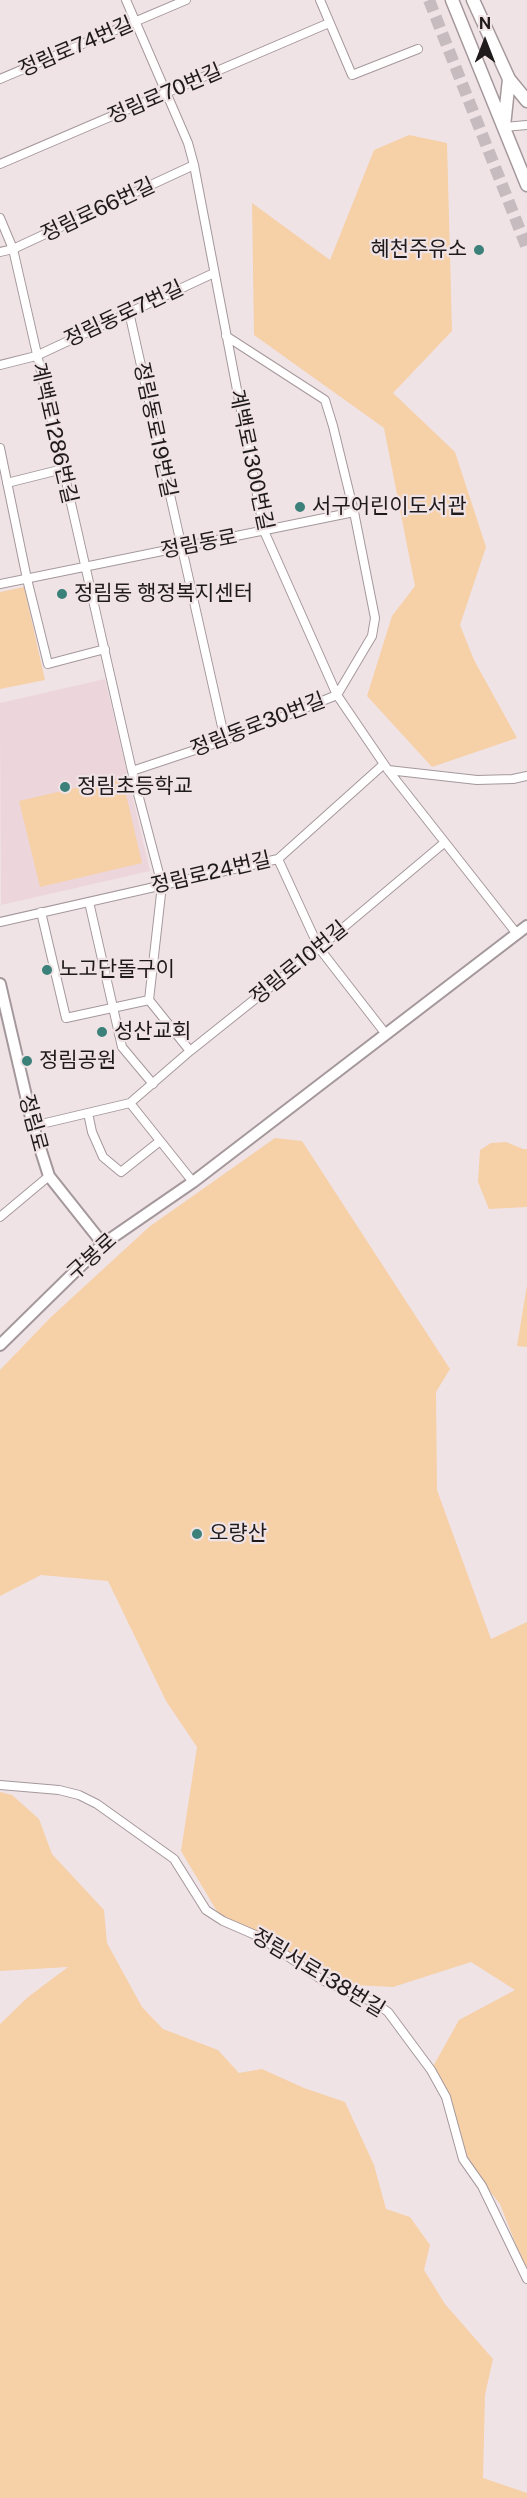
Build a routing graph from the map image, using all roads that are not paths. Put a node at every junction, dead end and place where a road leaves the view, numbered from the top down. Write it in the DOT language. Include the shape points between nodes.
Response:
graph roads {
  1 [pos="126,0"];
  2 [pos="186,0"];
  3 [pos="320,0"];
  4 [pos="452,0"];
  5 [pos="473,0"];
  6 [pos="135,22"];
  7 [pos="330,23"];
  8 [pos="418,49"];
  9 [pos="0,79"];
  10 [pos="509,79"];
  11 [pos="166,93"];
  12 [pos="527,101"];
  13 [pos="527,125"];
  14 [pos="504,127"];
  15 [pos="0,164"];
  16 [pos="194,165"];
  17 [pos="527,185"];
  18 [pos="0,218"];
  19 [pos="13,249"];
  20 [pos="0,252"];
  21 [pos="214,273"];
  22 [pos="129,312"];
  23 [pos="226,336"];
  24 [pos="36,356"];
  25 [pos="0,365"];
  26 [pos="0,448"];
  27 [pos="63,469"];
  28 [pos="7,483"];
  29 [pos="354,513"];
  30 [pos="264,531"];
  31 [pos="181,548"];
  32 [pos="85,567"];
  33 [pos="27,579"];
  34 [pos="0,584"];
  35 [pos="105,649"];
  36 [pos="337,695"];
  37 [pos="225,740"];
  38 [pos="386,767"];
  39 [pos="132,771"];
  40 [pos="527,776"];
  41 [pos="444,843"];
  42 [pos="278,859"];
  43 [pos="162,885"];
  44 [pos="89,902"];
  45 [pos="41,912"];
  46 [pos="0,922"];
  47 [pos="527,926"];
  48 [pos="517,934"];
  49 [pos="319,948"];
  50 [pos="0,984"];
  51 [pos="149,1000"];
  52 [pos="113,1008"];
  53 [pos="385,1033"];
  54 [pos="190,1051"];
  55 [pos="153,1084"];
  56 [pos="130,1103"];
  57 [pos="88,1113"];
  58 [pos="33,1126"];
  59 [pos="160,1141"];
  60 [pos="49,1176"];
  61 [pos="193,1182"];
  62 [pos="0,1217"];
  63 [pos="103,1244"];
  64 [pos="0,1345"];
  65 [pos="0,1785"];
  66 [pos="527,2278"];
  1 -- 6 [label="street, 계백로1300번길"];
  2 -- 6 [label="street, 정림로74번길"];
  3 -- 7 [label="street"];
  4 -- 14 [label="main road"];
  5 -- 10 [label="main road"];
  6 -- 9 [label="street, 정림로74번길"];
  6 -- 11 [label="street, 계백로1300번길"];
  7 -- 8 [label="street" via="352,75"];
  7 -- 11 [label="street, 정림로70번길"];
  10 -- 12 [label="main road"];
  10 -- 14 [label="main road"];
  11 -- 15 [label="street, 정림로70번길"];
  11 -- 16 [label="street, 계백로1300번길"];
  13 -- 14 [label="street"];
  14 -- 17 [label="main road"];
  16 -- 19 [label="street, 정림로66번길"];
  16 -- 21 [label="street, 계백로1300번길"];
  18 -- 19 [label="street, 계백로1286번길"];
  19 -- 20 [label="street, 정림로66번길"];
  19 -- 24 [label="street, 계백로1286번길"];
  21 -- 22 [label="street, 정림동로7번길"];
  21 -- 23 [label="street, 계백로1300번길"];
  22 -- 24 [label="street, 정림동로7번길"];
  22 -- 31 [label="street, 정림동로19번길"];
  23 -- 29 [label="street" via="325,400"];
  23 -- 30 [label="street, 계백로1300번길"];
  24 -- 25 [label="street, 정림동로7번길"];
  24 -- 27 [label="street, 계백로1286번길"];
  26 -- 28 [label="street"];
  27 -- 28 [label="street"];
  27 -- 32 [label="street, 계백로1286번길"];
  28 -- 33 [label="street"];
  29 -- 30 [label="street, 정림동로"];
  29 -- 36 [label="street, 정림동로30번길" via="375,618 372,636"];
  30 -- 31 [label="street, 정림동로"];
  30 -- 36 [label="street, 계백로1300번길"];
  31 -- 32 [label="street, 정림동로"];
  31 -- 37 [label="street, 정림동로19번길"];
  32 -- 33 [label="street, 정림동로"];
  32 -- 35 [label="street, 계백로1286번길"];
  33 -- 34 [label="street, 정림동로"];
  33 -- 35 [label="street" via="48,664"];
  35 -- 39 [label="street, 계백로1286번길"];
  36 -- 37 [label="street, 정림동로30번길"];
  36 -- 38 [label="street, 계백로1300번길"];
  37 -- 39 [label="street, 정림동로30번길"];
  38 -- 40 [label="street" via="477,780"];
  38 -- 41 [label="street, 계백로1300번길"];
  38 -- 42 [label="street, 정림로24번길"];
  39 -- 43 [label="street, 계백로1286번길"];
  41 -- 48 [label="street, 계백로1300번길"];
  41 -- 49 [label="street, 정림로10번길"];
  42 -- 43 [label="street, 정림로24번길"];
  42 -- 49 [label="street"];
  43 -- 44 [label="street, 정림로24번길"];
  43 -- 51 [label="street, 계백로1286번길"];
  44 -- 45 [label="street, 정림로24번길"];
  44 -- 52 [label="street"];
  45 -- 46 [label="street, 정림로24번길"];
  45 -- 52 [label="street" via="66,1018"];
  47 -- 48 [label="street, 구봉로"];
  48 -- 53 [label="street, 구봉로"];
  49 -- 53 [label="street"];
  49 -- 54 [label="street, 정림로10번길"];
  50 -- 58 [label="street, 정림로"];
  51 -- 52 [label="street"];
  51 -- 54 [label="street"];
  52 -- 55 [label="street" via="122,1047"];
  53 -- 61 [label="street, 구봉로"];
  54 -- 55 [label="street, 정림로10번길"];
  55 -- 56 [label="street, 정림로10번길"];
  56 -- 57 [label="street, 정림로10번길"];
  56 -- 59 [label="street"];
  57 -- 58 [label="street, 정림로10번길"];
  57 -- 59 [label="street" via="103,1157 121,1172"];
  58 -- 60 [label="street, 정림로"];
  59 -- 61 [label="street"];
  60 -- 62 [label="street"];
  60 -- 63 [label="street, 정림로"];
  61 -- 63 [label="street, 구봉로"];
  63 -- 64 [label="street, 구봉로"];
  65 -- 66 [label="street, 정림서로138번길" via="59,1790 97,1804 174,1859 206,1910 260,1937 322,1980 388,2012 446,2097 463,2160 482,2186"];
}
